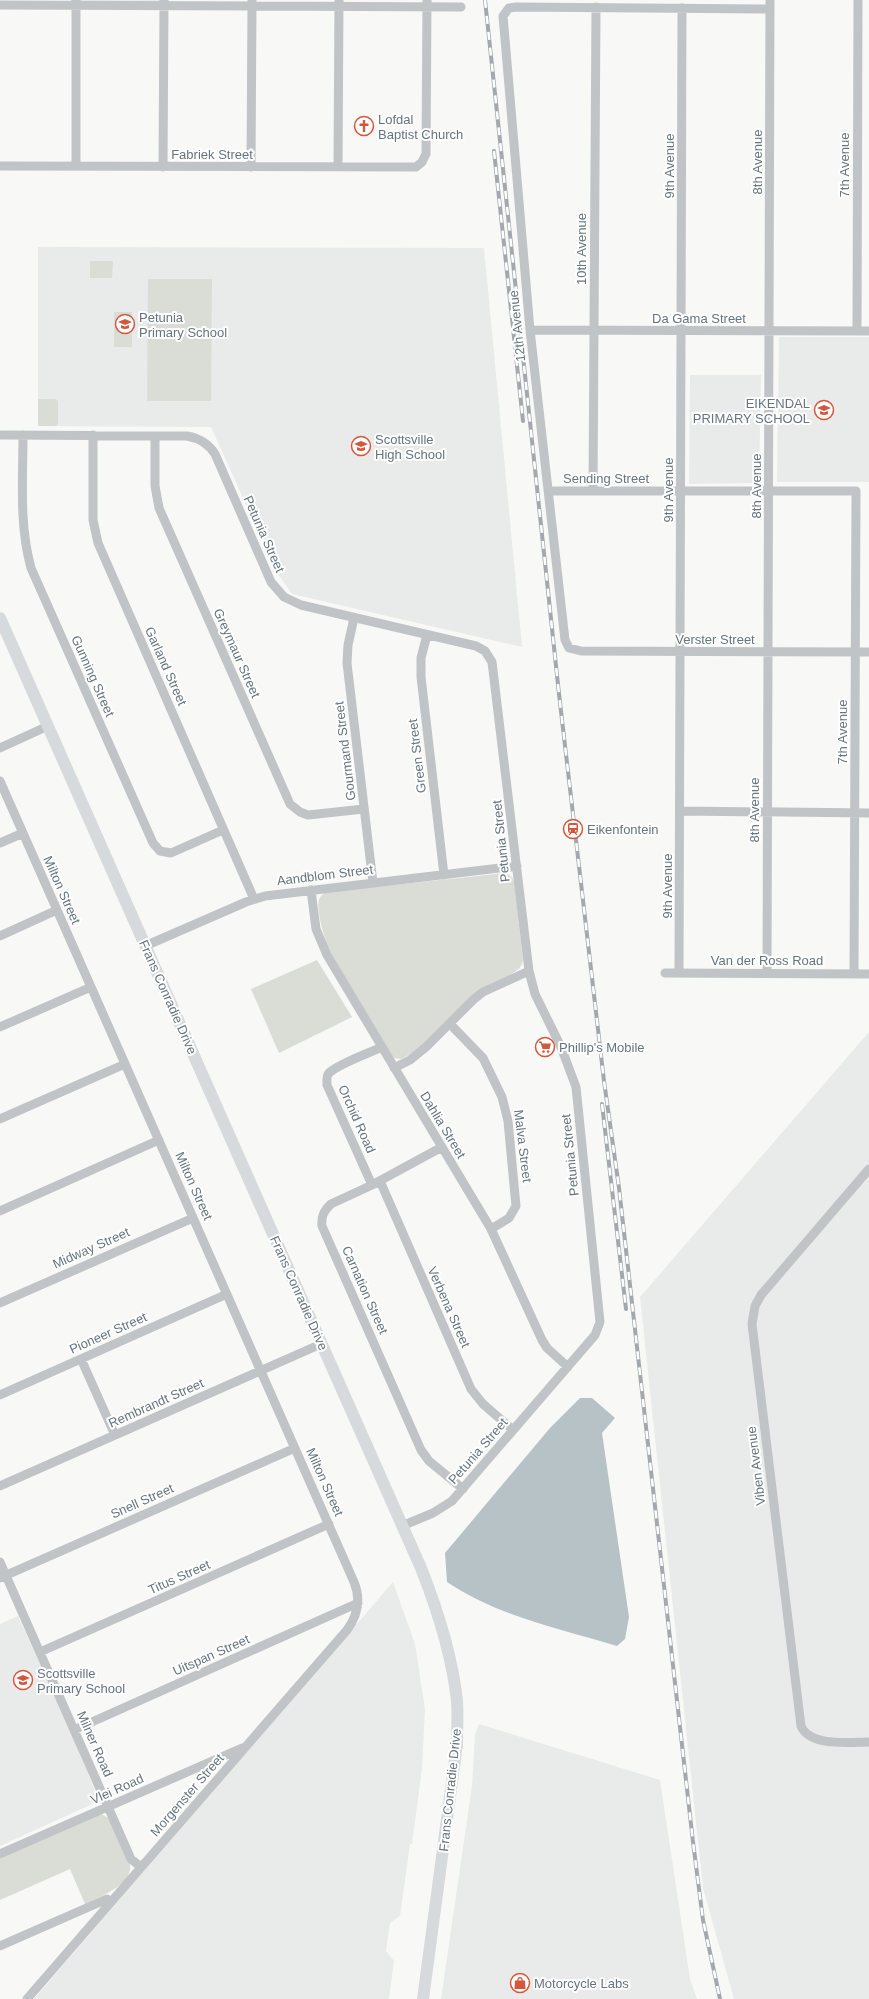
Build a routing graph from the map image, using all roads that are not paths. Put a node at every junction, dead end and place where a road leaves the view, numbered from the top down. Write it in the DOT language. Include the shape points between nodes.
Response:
graph roads {
  1 [pos="858,0"];
  2 [pos="76,3"];
  3 [pos="164,3"];
  4 [pos="252,3"];
  5 [pos="339,3"];
  6 [pos="427,3"];
  7 [pos="770,4"];
  8 [pos="0,5"];
  9 [pos="462,7"];
  10 [pos="596,7"];
  11 [pos="682,8"];
  12 [pos="0,166"];
  13 [pos="76,166"];
  14 [pos="163,167"];
  15 [pos="251,167"];
  16 [pos="338,167"];
  17 [pos="530,330"];
  18 [pos="594,330"];
  19 [pos="681,331"];
  20 [pos="770,331"];
  21 [pos="857,331"];
  22 [pos="869,331"];
  23 [pos="0,435"];
  24 [pos="24,435"];
  25 [pos="93,435"];
  26 [pos="155,436"];
  27 [pos="548,491"];
  28 [pos="593,491"];
  29 [pos="681,491"];
  30 [pos="769,491"];
  31 [pos="856,491"];
  32 [pos="0,618"];
  33 [pos="354,618"];
  34 [pos="427,634"];
  35 [pos="565,640"];
  36 [pos="680,652"];
  37 [pos="768,652"];
  38 [pos="856,652"];
  39 [pos="869,652"];
  40 [pos="48,726"];
  41 [pos="0,748"];
  42 [pos="0,781"];
  43 [pos="364,809"];
  44 [pos="680,811"];
  45 [pos="767,811"];
  46 [pos="855,813"];
  47 [pos="869,813"];
  48 [pos="224,830"];
  49 [pos="23,833"];
  50 [pos="0,843"];
  51 [pos="517,866"];
  52 [pos="444,875"];
  53 [pos="373,883"];
  54 [pos="311,890"];
  55 [pos="254,899"];
  56 [pos="57,910"];
  57 [pos="0,936"];
  58 [pos="145,946"];
  59 [pos="529,971"];
  60 [pos="679,972"];
  61 [pos="665,973"];
  62 [pos="767,973"];
  63 [pos="854,974"];
  64 [pos="869,974"];
  65 [pos="91,987"];
  66 [pos="450,1024"];
  67 [pos="0,1027"];
  68 [pos="382,1047"];
  69 [pos="125,1064"];
  70 [pos="394,1068"];
  71 [pos="0,1119"];
  72 [pos="159,1140"];
  73 [pos="442,1147"];
  74 [pos="869,1169"];
  75 [pos="376,1183"];
  76 [pos="0,1211"];
  77 [pos="193,1218"];
  78 [pos="491,1230"];
  79 [pos="227,1294"];
  80 [pos="0,1303"];
  81 [pos="321,1344"];
  82 [pos="81,1359"];
  83 [pos="568,1366"];
  84 [pos="261,1371"];
  85 [pos="0,1395"];
  86 [pos="514,1430"];
  87 [pos="115,1436"];
  88 [pos="295,1448"];
  89 [pos="0,1486"];
  90 [pos="462,1489"];
  91 [pos="329,1524"];
  92 [pos="402,1526"];
  93 [pos="0,1562"];
  94 [pos="3,1577"];
  95 [pos="358,1603"];
  96 [pos="40,1652"];
  97 [pos="74,1730"];
  98 [pos="869,1742"];
  99 [pos="245,1747"];
  100 [pos="108,1807"];
  101 [pos="0,1854"];
  102 [pos="141,1867"];
  103 [pos="110,1903"];
  104 [pos="0,1946"];
  105 [pos="27,1999"];
  106 [pos="423,1999"];
  1 -- 21 [label="street, 7th Avenue"];
  2 -- 3 [label="street"];
  2 -- 8 [label="street"];
  2 -- 13 [label="street"];
  3 -- 4 [label="street"];
  3 -- 14 [label="street"];
  4 -- 5 [label="street"];
  4 -- 15 [label="street"];
  5 -- 6 [label="street"];
  5 -- 16 [label="street"];
  6 -- 9 [label="street"];
  6 -- 16 [label="street, Fabriek Street" via="426,154 422,162 412,167"];
  7 -- 11 [label="street"];
  7 -- 20 [label="street, 8th Avenue"];
  10 -- 11 [label="street"];
  10 -- 17 [label="street, 12th Avenue" via="516,7 507,10 502,19"];
  10 -- 18 [label="street, 10th Avenue"];
  11 -- 19 [label="street, 9th Avenue"];
  12 -- 13 [label="street, Fabriek Street"];
  13 -- 14 [label="street, Fabriek Street"];
  14 -- 15 [label="street, Fabriek Street"];
  15 -- 16 [label="street, Fabriek Street"];
  17 -- 18 [label="street, Da Gama Street"];
  17 -- 27 [label="street, 12th Avenue"];
  18 -- 19 [label="street, Da Gama Street"];
  18 -- 28 [label="street, 10th Avenue"];
  19 -- 20 [label="street, Da Gama Street"];
  19 -- 29 [label="street, 9th Avenue"];
  20 -- 21 [label="street, Da Gama Street"];
  20 -- 30 [label="street, 8th Avenue"];
  21 -- 22 [label="street, Da Gama Street"];
  23 -- 24 [label="street, Petunia Street"];
  24 -- 25 [label="street, Petunia Street"];
  24 -- 48 [label="street, Gunning Street" via="23,520 31,568 153,843 160,851 171,853"];
  25 -- 26 [label="street, Petunia Street"];
  25 -- 48 [label="street, Garland Street" via="93,520 96,538"];
  26 -- 33 [label="street, Petunia Street" via="193,437 212,449 271,582 279,592 301,605"];
  26 -- 43 [label="street, Greymaur Street" via="155,486 159,508 290,804 308,815"];
  27 -- 28 [label="street, Sending Street"];
  27 -- 35 [label="street, 12th Avenue"];
  28 -- 29 [label="street, Sending Street"];
  29 -- 30 [label="street, Sending Street"];
  29 -- 36 [label="street, 9th Avenue"];
  30 -- 31 [label="street, Sending Street"];
  30 -- 37 [label="street, 8th Avenue"];
  31 -- 38 [label="street, 7th Avenue"];
  32 -- 40 [label="street, Frans Conradie Drive"];
  33 -- 34 [label="street, Petunia Street"];
  33 -- 43 [label="street, Gourmand Street" via="348,645 348,663"];
  34 -- 51 [label="street, Petunia Street" via="476,646 485,652 492,662"];
  34 -- 52 [label="street, Green Street" via="421,658 421,677"];
  35 -- 36 [label="street, Verster Street" via="569,648 577,651"];
  36 -- 37 [label="street, Verster Street"];
  36 -- 44 [label="street, 9th Avenue"];
  37 -- 38 [label="street, Verster Street"];
  37 -- 45 [label="street, 8th Avenue"];
  38 -- 39 [label="street, Verster Street"];
  38 -- 46 [label="street, 7th Avenue"];
  40 -- 41 [label="street"];
  40 -- 58 [label="street, Frans Conradie Drive"];
  42 -- 49 [label="street, Milton Street"];
  43 -- 53 [label="street, Gourmand Street"];
  44 -- 45 [label="street"];
  44 -- 60 [label="street, 9th Avenue"];
  45 -- 46 [label="street"];
  45 -- 62 [label="street, 8th Avenue"];
  46 -- 47 [label="street"];
  46 -- 63 [label="street, 7th Avenue"];
  48 -- 55 [label="street, Garland Street"];
  49 -- 50 [label="street"];
  49 -- 56 [label="street, Milton Street"];
  51 -- 52 [label="street, Aandblom Street"];
  51 -- 59 [label="street, Petunia Street"];
  52 -- 53 [label="street, Aandblom Street"];
  53 -- 54 [label="street, Aandblom Street"];
  54 -- 55 [label="street, Aandblom Street" via="276,893"];
  54 -- 68 [label="street, Dahlia Street" via="320,942"];
  55 -- 58 [label="street, Aandblom Street"];
  56 -- 57 [label="street"];
  56 -- 65 [label="street, Milton Street"];
  58 -- 81 [label="street, Frans Conradie Drive"];
  59 -- 66 [label="street" via="483,992"];
  59 -- 83 [label="street, Petunia Street" via="535,994 561,1047 576,1088 599,1307 600,1322 595,1335"];
  60 -- 61 [label="street, Van der Ross Road"];
  60 -- 62 [label="street, Van der Ross Road"];
  62 -- 63 [label="street, Van der Ross Road"];
  63 -- 64 [label="street, Van der Ross Road"];
  65 -- 67 [label="street"];
  65 -- 69 [label="street, Milton Street"];
  66 -- 70 [label="street" via="410,1060"];
  66 -- 78 [label="street, Malva Street" via="483,1058 502,1097 508,1121 516,1206 509,1218"];
  68 -- 70 [label="street, Dahlia Street"];
  68 -- 75 [label="street, Orchid Road" via="334,1070 326,1077 327,1085"];
  69 -- 71 [label="street"];
  69 -- 72 [label="street, Milton Street"];
  70 -- 73 [label="street, Dahlia Street"];
  72 -- 76 [label="street"];
  72 -- 77 [label="street, Milton Street"];
  73 -- 75 [label="street, Carnation Street"];
  73 -- 78 [label="street, Dahlia Street"];
  74 -- 98 [label="street, Viben Avenue" via="761,1294 755,1306 752,1324 801,1726 805,1733 814,1739"];
  75 -- 86 [label="street, Verbena Street" via="471,1389 483,1404"];
  75 -- 90 [label="street, Carnation Street" via="326,1208 321,1220 322,1226 421,1450"];
  77 -- 79 [label="street, Milton Street"];
  77 -- 80 [label="street, Midway Street"];
  78 -- 83 [label="street, Dahlia Street" via="542,1340 547,1348"];
  79 -- 82 [label="street, Pioneer Street"];
  79 -- 84 [label="street, Milton Street"];
  81 -- 84 [label="street, Rembrandt Street"];
  81 -- 92 [label="street, Frans Conradie Drive"];
  82 -- 85 [label="street, Pioneer Street"];
  82 -- 87 [label="street"];
  83 -- 86 [label="street, Petunia Street"];
  84 -- 87 [label="street, Rembrandt Street"];
  84 -- 88 [label="street, Milton Street"];
  86 -- 90 [label="street, Petunia Street"];
  87 -- 89 [label="street, Rembrandt Street"];
  88 -- 91 [label="street, Milton Street"];
  88 -- 94 [label="street, Snell Street"];
  90 -- 92 [label="street, Petunia Street" via="445,1506"];
  91 -- 95 [label="street, Milton Street" via="354,1582"];
  91 -- 96 [label="street, Titus Street"];
  92 -- 106 [label="street, Frans Conradie Drive" via="435,1604 446,1639 457,1702 457,1744"];
  93 -- 94 [label="street, Milner Road"];
  94 -- 96 [label="street, Milner Road"];
  95 -- 97 [label="street, Uitspan Street"];
  95 -- 99 [label="street, Morgenster Street" via="347,1630"];
  96 -- 97 [label="street, Milner Road"];
  97 -- 100 [label="street, Milner Road"];
  99 -- 100 [label="street, Vlei Road"];
  99 -- 102 [label="street, Morgenster Street"];
  100 -- 101 [label="street, Vlei Road"];
  100 -- 102 [label="street, Milner Road" via="131,1859"];
  102 -- 103 [label="street, Morgenster Street"];
  103 -- 104 [label="street" via="107,1899"];
  103 -- 105 [label="street, Morgenster Street"];
}
